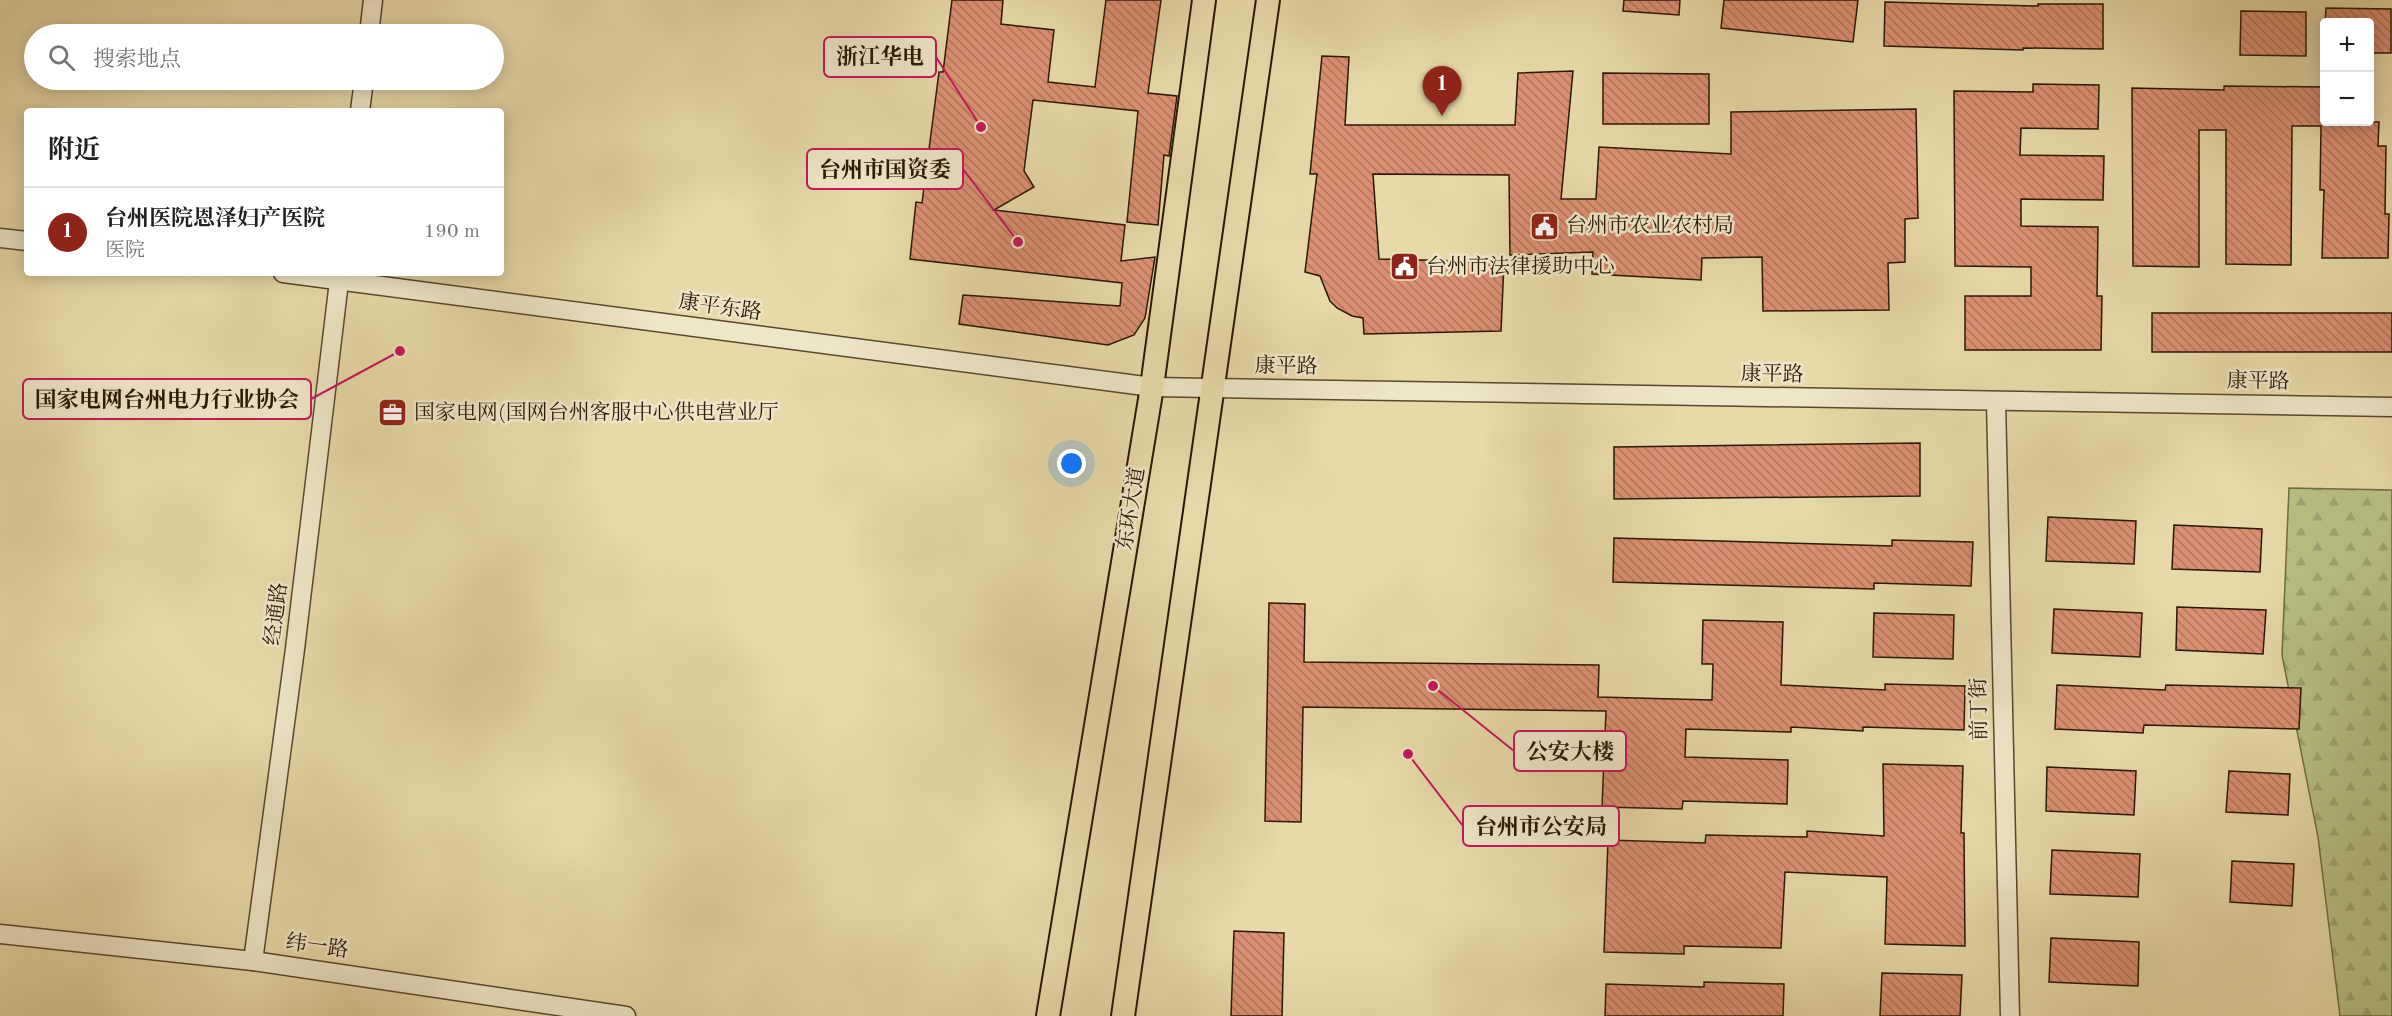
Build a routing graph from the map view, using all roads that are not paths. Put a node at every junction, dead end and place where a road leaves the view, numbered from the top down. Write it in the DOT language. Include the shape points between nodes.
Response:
graph roads {
  1 [pos="373,0"];
  2 [pos="1204,0"];
  3 [pos="1268,0"];
  4 [pos="370,24"];
  5 [pos="363,90"];
  6 [pos="360,108"];
  7 [pos="0,238"];
  8 [pos="24,241"];
  9 [pos="340,277"];
  10 [pos="1152,387"];
  11 [pos="1214,388"];
  12 [pos="1996,400"];
  13 [pos="2392,407"];
  14 [pos="0,934"];
  15 [pos="253,961"];
  16 [pos="626,1016"];
  17 [pos="1048,1016"];
  18 [pos="1123,1016"];
  19 [pos="2010,1016"];
  1 -- 4 [label="street"];
  2 -- 10 [label="main road, 东环大道"];
  3 -- 11 [label="main road"];
  5 -- 6 [label="street"];
  7 -- 8 [label="street"];
  9 -- 10 [label="street, 康平东路"];
  9 -- 15 [label="street, 经通路"];
  10 -- 11 [label="street, 康平路"];
  10 -- 17 [label="main road, 东环大道"];
  11 -- 12 [label="street, 康平路"];
  11 -- 18 [label="main road"];
  12 -- 13 [label="street, 康平路"];
  12 -- 19 [label="street, 前丁街"];
  14 -- 15 [label="street, 纬一路"];
  15 -- 16 [label="street, 纬一路"];
}
